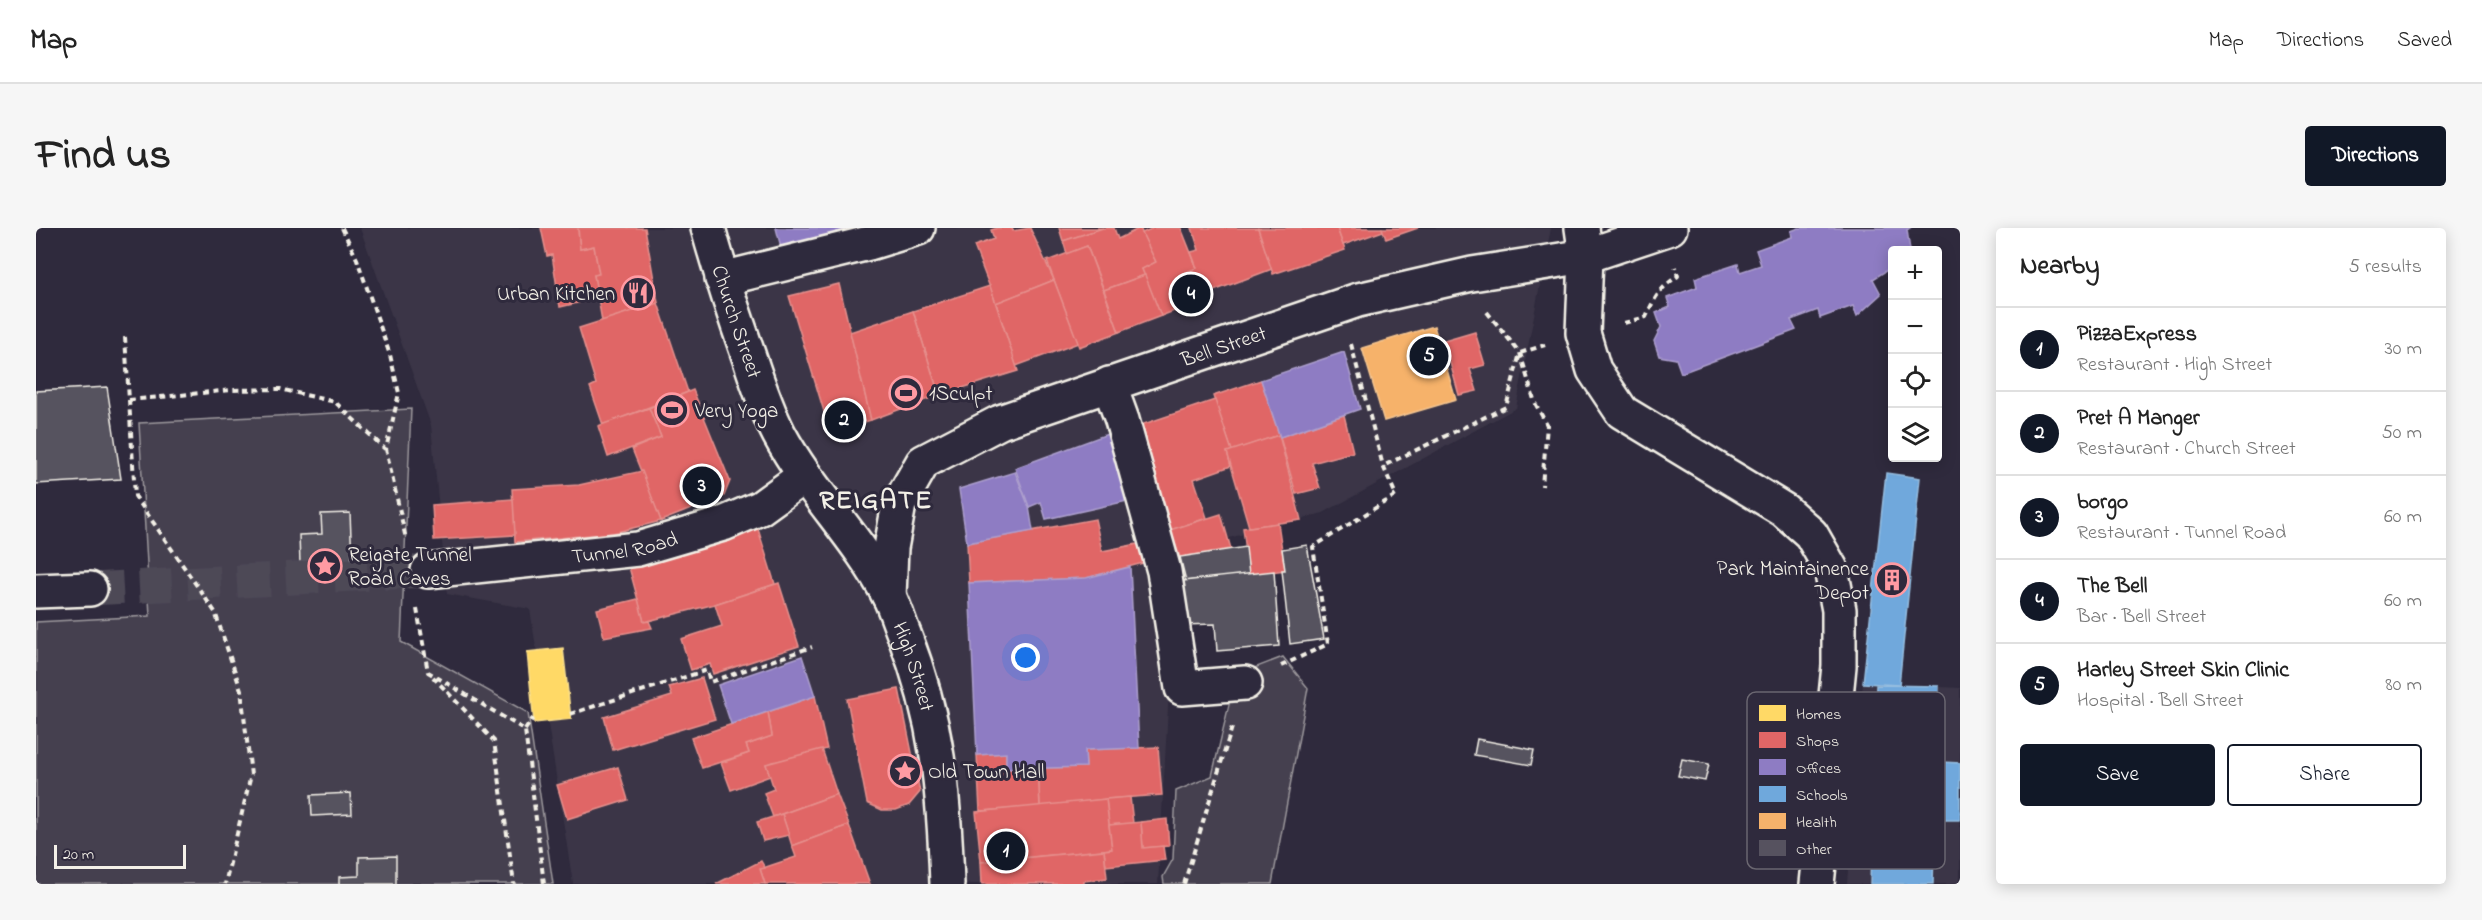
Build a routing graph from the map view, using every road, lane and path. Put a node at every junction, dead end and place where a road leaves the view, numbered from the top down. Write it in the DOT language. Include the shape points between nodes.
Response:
graph roads {
  1 [pos="708,228"];
  2 [pos="918,228"];
  3 [pos="1662,229"];
  4 [pos="1584,242"];
  5 [pos="1472,274"];
  6 [pos="722,279"];
  7 [pos="1339,306"];
  8 [pos="1583,333"];
  9 [pos="125,337"];
  10 [pos="1520,353"];
  11 [pos="1109,384"];
  12 [pos="129,400"];
  13 [pos="386,449"];
  14 [pos="1383,466"];
  15 [pos="804,476"];
  16 [pos="1542,486"];
  17 [pos="428,571"];
  18 [pos="90,589"];
  19 [pos="36,591"];
  20 [pos="889,596"];
  21 [pos="812,647"];
  22 [pos="428,672"];
  23 [pos="1245,683"];
  24 [pos="1836,692"];
  25 [pos="570,714"];
  26 [pos="533,718"];
  27 [pos="525,730"];
  28 [pos="1818,869"];
  29 [pos="225,884"];
  30 [pos="514,884"];
  31 [pos="947,884"];
  32 [pos="1184,884"];
  33 [pos="1816,884"];
  1 -- 6 [label="main road, Church Street"];
  2 -- 6 [label="main road"];
  3 -- 4 [label="main road, Bell Street"];
  3 -- 8 [label="path" via="1678,276 1663,285 1646,317"];
  4 -- 5 [label="main road, Bell Street"];
  4 -- 8 [label="main road"];
  5 -- 7 [label="main road, Bell Street"];
  5 -- 10 [label="path" via="1483,308"];
  6 -- 15 [label="main road, Church Street" via="765,405"];
  7 -- 11 [label="main road, Bell Street"];
  7 -- 14 [label="path"];
  8 -- 10 [label="path"];
  8 -- 24 [label="main road" via="1594,370 1622,412 1784,510 1811,534 1831,569 1839,610"];
  9 -- 12 [label="path"];
  10 -- 14 [label="path" via="1506,407"];
  10 -- 16 [label="path" via="1535,404 1547,425"];
  11 -- 20 [label="main road, Bell Street" via="1000,422 923,462 899,504 891,548"];
  11 -- 23 [label="main road" via="1164,571 1182,688"];
  12 -- 13 [label="path" via="280,389 335,402"];
  12 -- 29 [label="path" via="135,496 215,612 241,690 251,775"];
  14 -- 23 [label="path" via="1396,495 1313,547 1329,644"];
  15 -- 17 [label="main road, Tunnel Road" via="760,508 723,524 638,549"];
  15 -- 20 [label="main road, High Street" via="848,532"];
  18 -- 19 [label="main road"];
  20 -- 31 [label="main road, High Street" via="920,676 935,737 944,806"];
  21 -- 25 [label="path" via="710,682 707,670"];
  22 -- 30 [label="path" via="494,741"];
  23 -- 32 [label="path"];
  26 -- 27 [label="path"];
  28 -- 33 [label="main road"];
}
